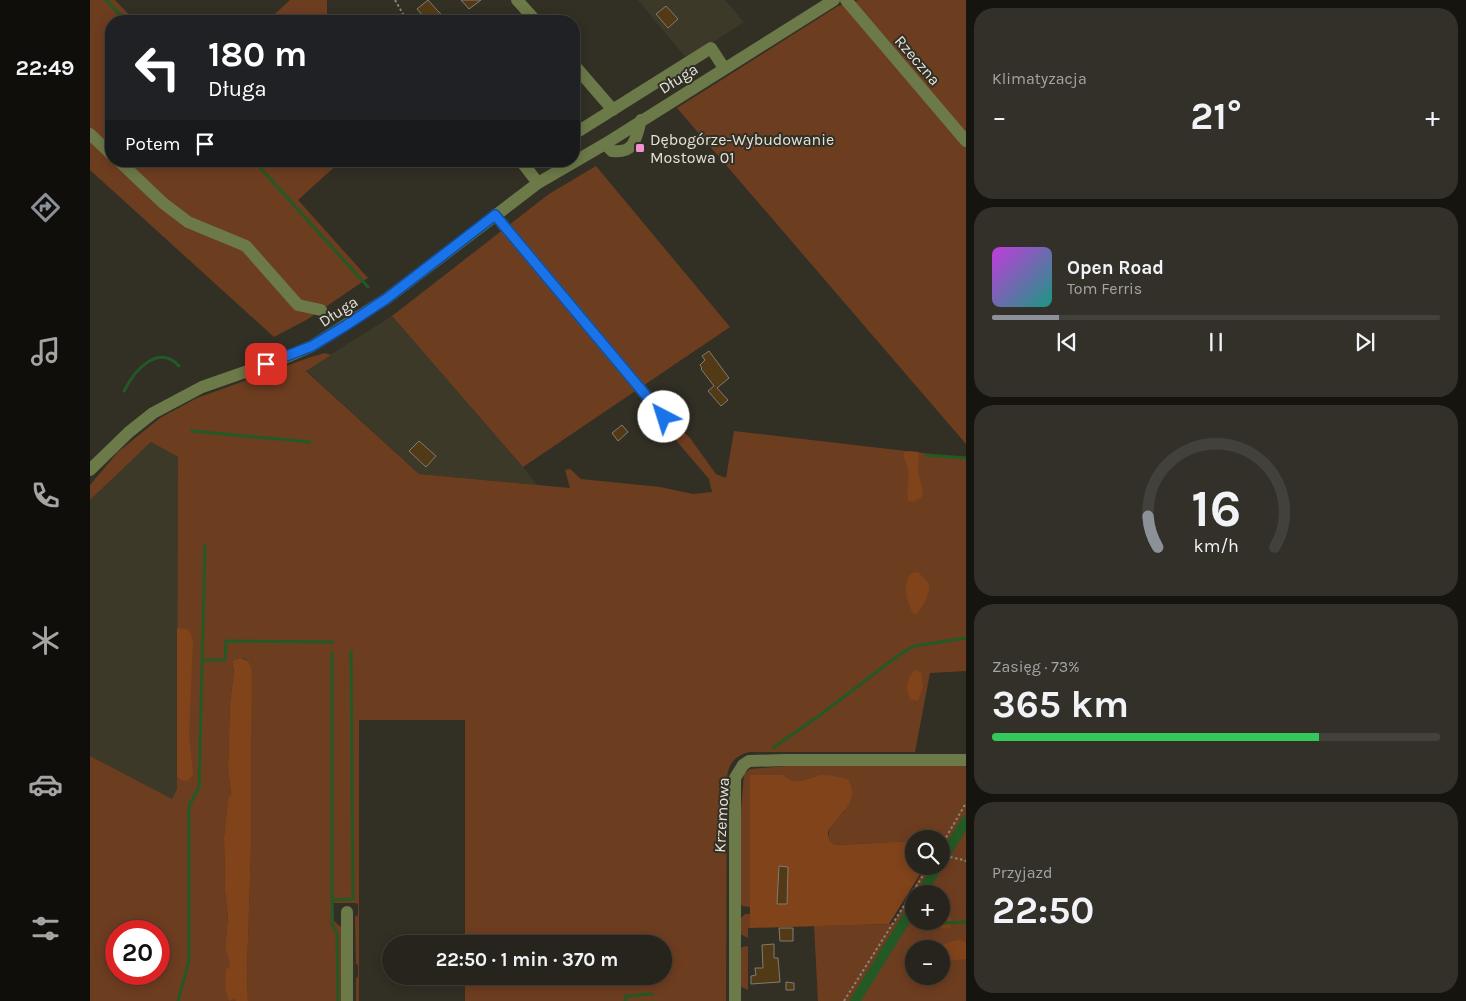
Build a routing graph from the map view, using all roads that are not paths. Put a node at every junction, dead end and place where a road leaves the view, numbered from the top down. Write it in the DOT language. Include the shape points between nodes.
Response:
graph roads {
  1 [pos="517,0"];
  2 [pos="834,0"];
  3 [pos="846,0"];
  4 [pos="531,15"];
  5 [pos="724,68"];
  6 [pos="580,72"];
  7 [pos="613,110"];
  8 [pos="580,130"];
  9 [pos="90,134"];
  10 [pos="966,141"];
  11 [pos="105,148"];
  12 [pos="580,158"];
  13 [pos="125,167"];
  14 [pos="528,167"];
  15 [pos="564,167"];
  16 [pos="538,182"];
  17 [pos="495,215"];
  18 [pos="320,310"];
  19 [pos="664,417"];
  20 [pos="90,470"];
  21 [pos="966,760"];
  22 [pos="347,912"];
  23 [pos="347,1001"];
  24 [pos="735,1001"];
  1 -- 4 [label="street"];
  2 -- 5 [label="street, Długa"];
  3 -- 10 [label="street, Rzeczna"];
  5 -- 7 [label="street" via="711,48"];
  5 -- 12 [label="street, Długa"];
  6 -- 7 [label="street"];
  7 -- 8 [label="street"];
  9 -- 11 [label="street"];
  13 -- 18 [label="street" via="188,222 246,246 298,305"];
  14 -- 16 [label="street"];
  15 -- 16 [label="street, Długa"];
  16 -- 17 [label="street, Długa"];
  17 -- 19 [label="street"];
  17 -- 20 [label="street, Długa" via="386,299 312,346 202,387 153,413"];
  21 -- 24 [label="street, Krzemowa" via="785,760 749,761 743,765 736,778"];
  22 -- 23 [label="street"];
}
